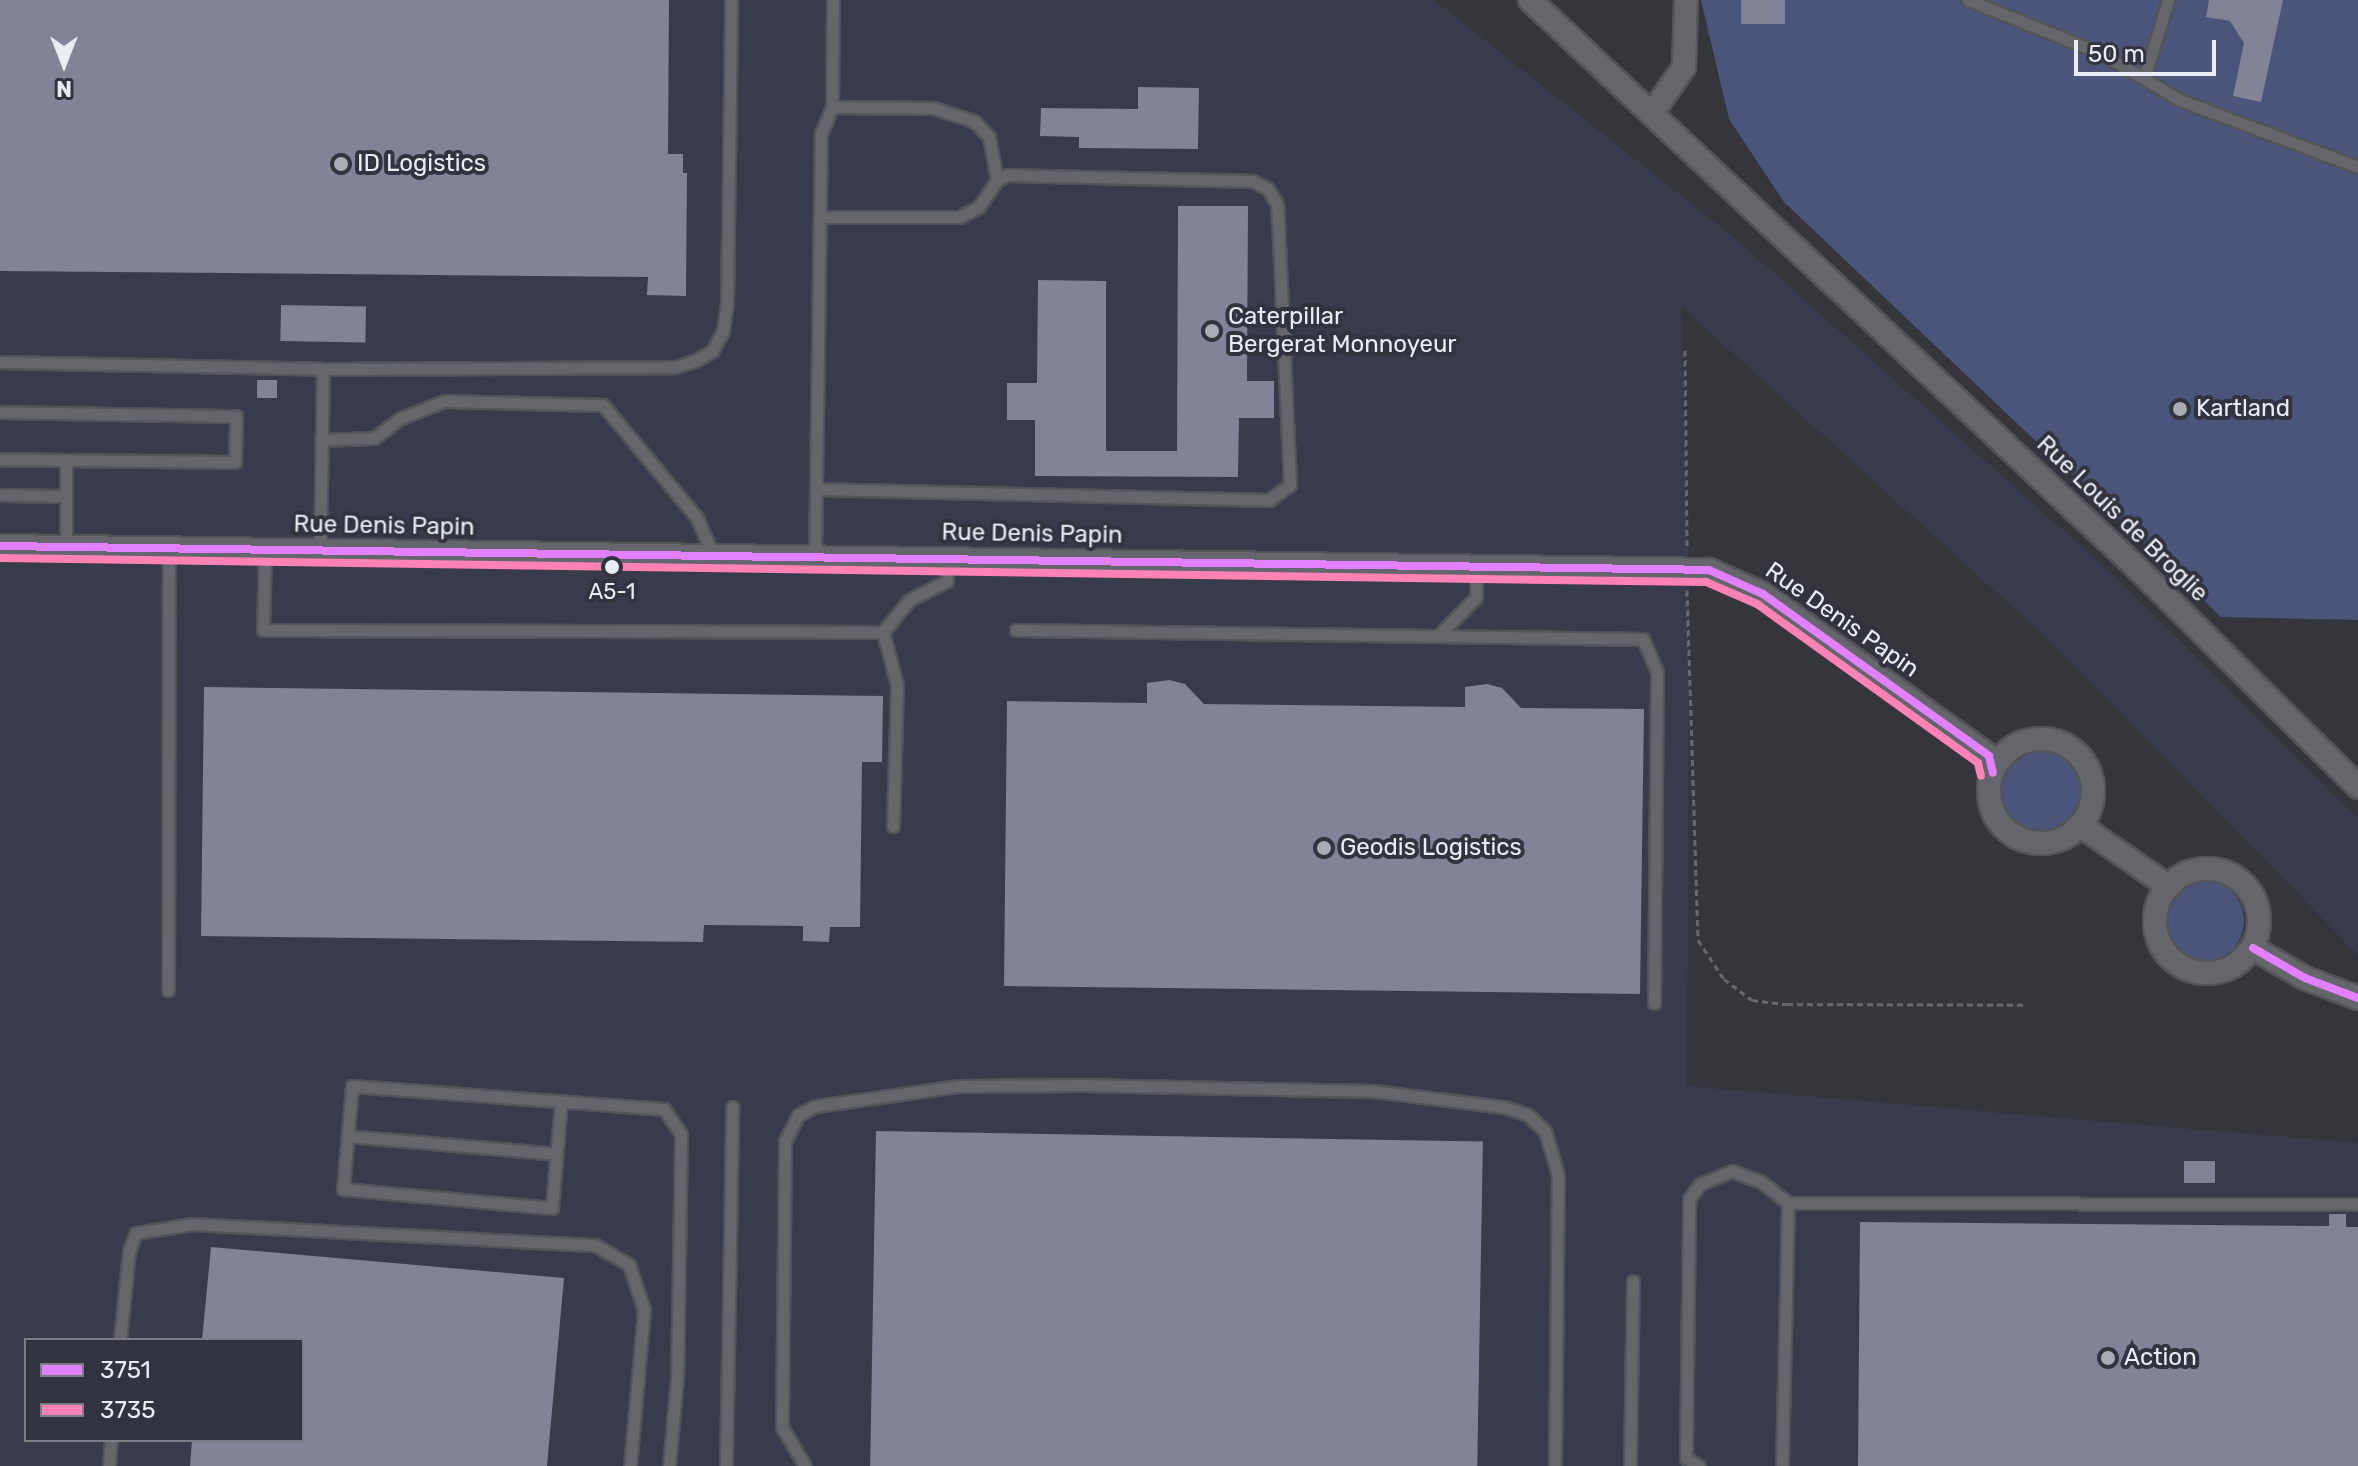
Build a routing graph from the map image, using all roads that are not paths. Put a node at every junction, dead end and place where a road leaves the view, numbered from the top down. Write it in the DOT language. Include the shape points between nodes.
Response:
graph roads {
  1 [pos="731,0"];
  2 [pos="833,0"];
  3 [pos="1530,0"];
  4 [pos="1686,0"];
  5 [pos="1968,0"];
  6 [pos="2168,0"];
  7 [pos="2144,79"];
  8 [pos="832,107"];
  9 [pos="1653,112"];
  10 [pos="2358,167"];
  11 [pos="997,180"];
  12 [pos="820,217"];
  13 [pos="0,362"];
  14 [pos="323,369"];
  15 [pos="0,412"];
  16 [pos="321,440"];
  17 [pos="0,459"];
  18 [pos="66,460"];
  19 [pos="816,489"];
  20 [pos="0,495"];
  21 [pos="66,496"];
  22 [pos="0,546"];
  23 [pos="66,547"];
  24 [pos="169,550"];
  25 [pos="265,550"];
  26 [pos="320,551"];
  27 [pos="713,555"];
  28 [pos="815,557"];
  29 [pos="947,559"];
  30 [pos="1476,564"];
  31 [pos="1016,630"];
  32 [pos="883,632"];
  33 [pos="1438,636"];
  34 [pos="1993,773"];
  35 [pos="2358,787"];
  36 [pos="893,826"];
  37 [pos="2081,826"];
  38 [pos="2168,886"];
  39 [pos="2253,948"];
  40 [pos="168,990"];
  41 [pos="2358,998"];
  42 [pos="1654,1003"];
  43 [pos="561,1102"];
  44 [pos="732,1107"];
  45 [pos="348,1136"];
  46 [pos="556,1154"];
  47 [pos="1788,1203"];
  48 [pos="2358,1204"];
  49 [pos="1633,1281"];
  50 [pos="120,1338"];
  51 [pos="111,1442"];
  52 [pos="1686,1462"];
  53 [pos="109,1466"];
  54 [pos="630,1466"];
  55 [pos="669,1466"];
  56 [pos="726,1466"];
  57 [pos="805,1466"];
  58 [pos="1555,1466"];
  59 [pos="1630,1466"];
  60 [pos="1699,1466"];
  61 [pos="1782,1466"];
  1 -- 14 [label="lane" via="727,303 723,331 712,351 675,367"];
  2 -- 8 [label="lane"];
  3 -- 9 [label="street, Rue Louis de Broglie"];
  4 -- 9 [label="street" via="1684,67"];
  5 -- 7 [label="lane" via="2102,54"];
  6 -- 7 [label="lane"];
  7 -- 10 [label="lane" via="2236,124"];
  8 -- 11 [label="lane" via="933,108 974,121 989,137"];
  8 -- 12 [label="lane" via="821,134"];
  9 -- 35 [label="street, Rue Louis de Broglie" via="2137,568"];
  11 -- 12 [label="lane" via="979,207 959,217"];
  11 -- 19 [label="lane" via="1007,175 1253,181 1268,189 1277,204 1290,485 1269,500"];
  12 -- 19 [label="lane"];
  13 -- 14 [label="lane"];
  14 -- 16 [label="lane"];
  15 -- 18 [label="lane" via="236,416 235,462"];
  16 -- 26 [label="lane"];
  16 -- 27 [label="lane" via="374,438 401,418 444,401 603,405 697,518"];
  17 -- 18 [label="lane"];
  18 -- 21 [label="lane"];
  19 -- 28 [label="lane"];
  20 -- 21 [label="lane"];
  21 -- 23 [label="lane"];
  22 -- 23 [label="street, Rue Denis Papin"];
  23 -- 24 [label="street, Rue Denis Papin"];
  24 -- 25 [label="street, Rue Denis Papin"];
  24 -- 40 [label="lane"];
  25 -- 26 [label="street, Rue Denis Papin"];
  25 -- 32 [label="lane" via="263,630"];
  26 -- 27 [label="street, Rue Denis Papin"];
  27 -- 28 [label="street, Rue Denis Papin"];
  28 -- 29 [label="street, Rue Denis Papin"];
  29 -- 30 [label="street, Rue Denis Papin"];
  29 -- 32 [label="lane" via="947,581 909,600"];
  30 -- 33 [label="lane" via="1476,597"];
  30 -- 34 [label="street, Rue Denis Papin" via="1687,568 1735,578 1989,756"];
  31 -- 33 [label="lane"];
  32 -- 36 [label="lane" via="897,685"];
  33 -- 42 [label="lane" via="1643,639 1657,672"];
  34 -- 37 [label="street" via="1991,804 2008,831 2037,843 2053,842"];
  34 -- 37 [label="street" via="2007,753 2028,741 2045,739 2068,747 2086,764 2092,779 2090,812"];
  37 -- 38 [label="street"];
  38 -- 39 [label="street" via="2195,870 2239,879 2257,904 2259,934"];
  38 -- 39 [label="street" via="2157,907 2155,930 2165,952 2182,968 2198,973 2229,969"];
  39 -- 41 [label="street" via="2305,978"];
  43 -- 45 [label="lane" via="352,1086"];
  43 -- 46 [label="lane"];
  43 -- 55 [label="lane" via="664,1109 681,1134 677,1378"];
  44 -- 56 [label="lane"];
  45 -- 46 [label="lane"];
  45 -- 46 [label="lane" via="343,1189 552,1208"];
  47 -- 48 [label="lane"];
  47 -- 52 [label="lane" via="1760,1181 1732,1171 1700,1184 1689,1199"];
  47 -- 61 [label="lane"];
  49 -- 59 [label="lane"];
  50 -- 54 [label="lane" via="129,1251 136,1233 192,1224 595,1245 629,1265 644,1310"];
  51 -- 53 [label="lane"];
  52 -- 60 [label="lane"];
  57 -- 58 [label="lane" via="782,1427 785,1141 798,1115 816,1106 958,1086 1083,1085 1373,1091 1504,1107 1528,1115 1545,1131 1558,1175"];
}
